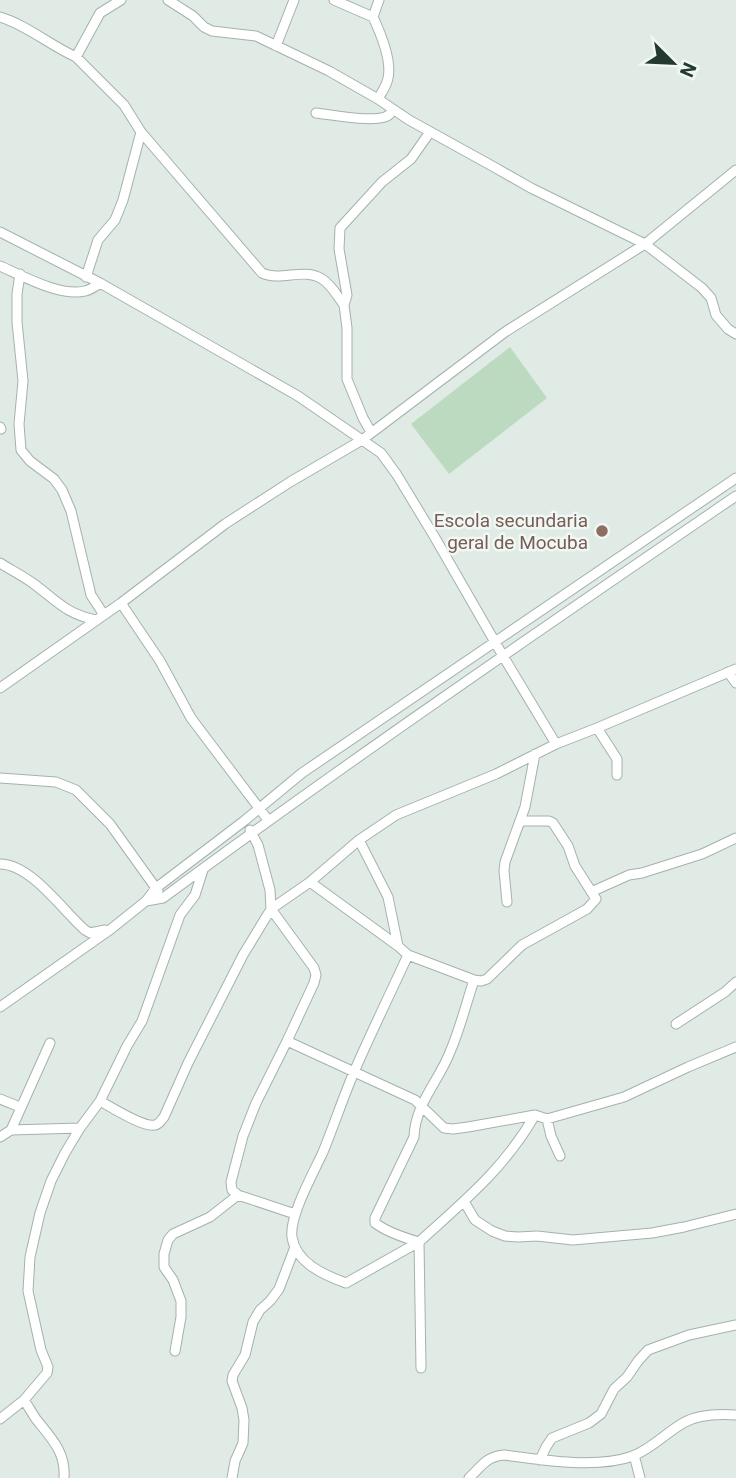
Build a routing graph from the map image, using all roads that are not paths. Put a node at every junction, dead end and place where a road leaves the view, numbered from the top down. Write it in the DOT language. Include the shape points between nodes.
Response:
graph roads {
  1 [pos="121,0"];
  2 [pos="168,0"];
  3 [pos="294,0"];
  4 [pos="334,0"];
  5 [pos="379,0"];
  6 [pos="0,16"];
  7 [pos="373,17"];
  8 [pos="275,46"];
  9 [pos="76,57"];
  10 [pos="378,99"];
  11 [pos="393,109"];
  12 [pos="316,113"];
  13 [pos="141,132"];
  14 [pos="430,132"];
  15 [pos="736,170"];
  16 [pos="0,232"];
  17 [pos="645,244"];
  18 [pos="0,266"];
  19 [pos="20,274"];
  20 [pos="86,277"];
  21 [pos="100,284"];
  22 [pos="344,305"];
  23 [pos="736,334"];
  24 [pos="371,432"];
  25 [pos="362,440"];
  26 [pos="736,478"];
  27 [pos="736,496"];
  28 [pos="676,519"];
  29 [pos="684,532"];
  30 [pos="0,563"];
  31 [pos="121,603"];
  32 [pos="100,617"];
  33 [pos="495,642"];
  34 [pos="503,656"];
  35 [pos="732,671"];
  36 [pos="736,683"];
  37 [pos="0,688"];
  38 [pos="597,728"];
  39 [pos="556,744"];
  40 [pos="535,754"];
  41 [pos="302,773"];
  42 [pos="617,775"];
  43 [pos="0,778"];
  44 [pos="318,786"];
  45 [pos="259,808"];
  46 [pos="268,820"];
  47 [pos="244,821"];
  48 [pos="522,821"];
  49 [pos="251,832"];
  50 [pos="736,838"];
  51 [pos="359,840"];
  52 [pos="0,864"];
  53 [pos="204,868"];
  54 [pos="310,882"];
  55 [pos="156,888"];
  56 [pos="591,892"];
  57 [pos="163,898"];
  58 [pos="146,901"];
  59 [pos="507,902"];
  60 [pos="271,909"];
  61 [pos="111,929"];
  62 [pos="398,946"];
  63 [pos="408,955"];
  64 [pos="474,980"];
  65 [pos="736,982"];
  66 [pos="0,1007"];
  67 [pos="676,1024"];
  68 [pos="287,1041"];
  69 [pos="50,1043"];
  70 [pos="736,1047"];
  71 [pos="355,1071"];
  72 [pos="0,1099"];
  73 [pos="100,1101"];
  74 [pos="421,1106"];
  75 [pos="20,1107"];
  76 [pos="536,1115"];
  77 [pos="547,1119"];
  78 [pos="80,1128"];
  79 [pos="11,1130"];
  80 [pos="0,1137"];
  81 [pos="560,1156"];
  82 [pos="238,1195"];
  83 [pos="465,1203"];
  84 [pos="295,1214"];
  85 [pos="736,1214"];
  86 [pos="419,1242"];
  87 [pos="295,1247"];
  88 [pos="736,1325"];
  89 [pos="175,1351"];
  90 [pos="421,1367"];
  91 [pos="24,1400"];
  92 [pos="736,1415"];
  93 [pos="0,1419"];
  94 [pos="635,1455"];
  95 [pos="540,1460"];
  96 [pos="64,1478"];
  97 [pos="232,1478"];
  98 [pos="470,1478"];
  99 [pos="640,1478"];
  1 -- 9 [label="street" via="100,13"];
  2 -- 8 [label="street" via="212,31 256,36"];
  3 -- 8 [label="street"];
  4 -- 7 [label="street"];
  5 -- 7 [label="street"];
  6 -- 9 [label="street"];
  7 -- 10 [label="street" via="389,70"];
  8 -- 10 [label="street"];
  9 -- 13 [label="street" via="124,105"];
  10 -- 11 [label="street"];
  11 -- 12 [label="street" via="383,117"];
  11 -- 14 [label="street"];
  13 -- 20 [label="street" via="123,200 115,220 98,240"];
  13 -- 22 [label="street" via="262,273 311,274 323,279"];
  14 -- 17 [label="street"];
  14 -- 22 [label="street" via="411,159 382,182 340,228 347,295"];
  15 -- 17 [label="street"];
  16 -- 20 [label="street"];
  17 -- 23 [label="street" via="702,288 716,315"];
  17 -- 24 [label="street" via="505,332"];
  18 -- 19 [label="street"];
  19 -- 21 [label="street" via="68,291 85,291"];
  19 -- 32 [label="street" via="21,450 62,490"];
  20 -- 21 [label="street"];
  21 -- 25 [label="street" via="298,396"];
  22 -- 24 [label="street" via="348,379"];
  24 -- 25 [label="street"];
  25 -- 31 [label="street" via="225,524"];
  25 -- 33 [label="street" via="381,453 397,475"];
  26 -- 28 [label="street"];
  27 -- 29 [label="street"];
  28 -- 29 [label="street"];
  28 -- 33 [label="street"];
  29 -- 34 [label="street"];
  30 -- 32 [label="street" via="68,611"];
  31 -- 32 [label="street"];
  31 -- 45 [label="street" via="191,718"];
  32 -- 37 [label="street"];
  33 -- 34 [label="street"];
  33 -- 41 [label="street"];
  34 -- 39 [label="street"];
  34 -- 44 [label="street"];
  35 -- 36 [label="street"];
  35 -- 38 [label="street"];
  38 -- 39 [label="street"];
  38 -- 42 [label="street" via="617,759"];
  39 -- 40 [label="street"];
  40 -- 48 [label="street"];
  40 -- 51 [label="street" via="396,815"];
  41 -- 44 [label="street"];
  41 -- 45 [label="street"];
  43 -- 55 [label="street" via="56,782 76,790 110,824"];
  44 -- 46 [label="street"];
  45 -- 46 [label="street"];
  45 -- 47 [label="street"];
  46 -- 49 [label="street"];
  47 -- 49 [label="street"];
  47 -- 55 [label="street"];
  48 -- 56 [label="street" via="553,823"];
  48 -- 59 [label="street" via="505,862"];
  49 -- 53 [label="street"];
  49 -- 60 [label="street" via="270,890"];
  50 -- 56 [label="street" via="702,854 629,874"];
  51 -- 54 [label="street"];
  51 -- 62 [label="street" via="388,897"];
  52 -- 61 [label="street" via="22,871 90,933"];
  53 -- 57 [label="street"];
  53 -- 73 [label="street" via="195,895 180,915 142,1021"];
  54 -- 60 [label="street"];
  54 -- 62 [label="street"];
  55 -- 57 [label="street"];
  55 -- 58 [label="street"];
  56 -- 64 [label="street" via="596,899 587,909 522,945 487,979"];
  57 -- 58 [label="street"];
  58 -- 61 [label="street"];
  60 -- 68 [label="street" via="316,975"];
  60 -- 73 [label="street" via="159,1123 145,1124"];
  61 -- 66 [label="street"];
  62 -- 63 [label="street"];
  63 -- 64 [label="street"];
  63 -- 71 [label="street"];
  64 -- 74 [label="street" via="450,1053"];
  65 -- 67 [label="street"];
  68 -- 71 [label="street"];
  68 -- 82 [label="street" via="243,1136 231,1182"];
  69 -- 75 [label="street"];
  70 -- 77 [label="street" via="624,1097"];
  71 -- 74 [label="street"];
  71 -- 84 [label="street"];
  72 -- 75 [label="street"];
  73 -- 78 [label="street"];
  74 -- 76 [label="street" via="444,1128 453,1129"];
  74 -- 86 [label="street" via="414,1137 375,1218 380,1227"];
  75 -- 79 [label="street"];
  76 -- 77 [label="street"];
  76 -- 83 [label="street"];
  77 -- 81 [label="street"];
  78 -- 79 [label="street"];
  78 -- 91 [label="street" via="51,1181 30,1257 28,1291 48,1367"];
  79 -- 80 [label="street"];
  82 -- 84 [label="street"];
  82 -- 89 [label="street" via="168,1240 164,1267 181,1301"];
  83 -- 85 [label="street" via="475,1220 505,1236 573,1240 652,1233"];
  83 -- 86 [label="street"];
  84 -- 87 [label="street"];
  86 -- 87 [label="street" via="346,1283 320,1273"];
  86 -- 90 [label="street"];
  87 -- 97 [label="street" via="279,1289 253,1322 233,1375 244,1420 243,1443"];
  88 -- 95 [label="street" via="649,1350 614,1389 601,1414 552,1438"];
  91 -- 93 [label="street"];
  91 -- 96 [label="street" via="57,1446"];
  92 -- 94 [label="street" via="685,1422"];
  94 -- 95 [label="street" via="605,1461"];
  94 -- 99 [label="street"];
  95 -- 98 [label="street" via="494,1456"];
}
